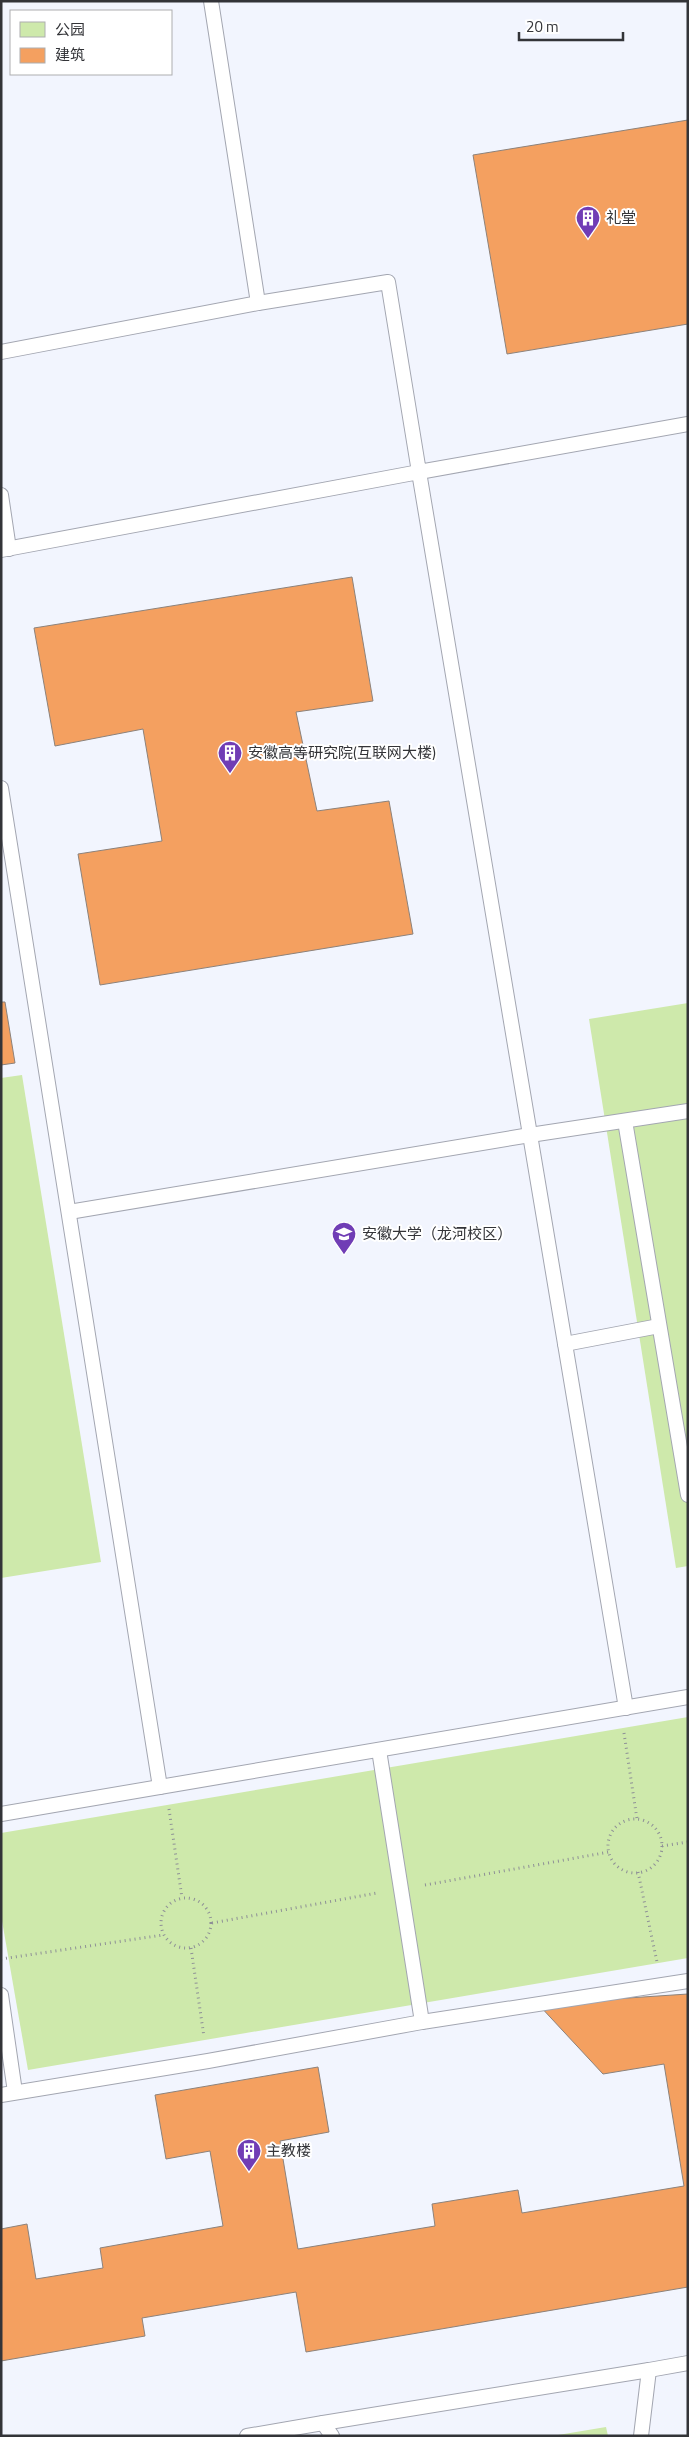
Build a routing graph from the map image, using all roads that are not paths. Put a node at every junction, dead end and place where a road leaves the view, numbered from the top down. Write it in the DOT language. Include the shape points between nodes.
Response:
graph roads {
  1 [pos="212,1"];
  2 [pos="258,303"];
  3 [pos="1,352"];
  4 [pos="688,424"];
  5 [pos="419,472"];
  6 [pos="1,495"];
  7 [pos="5,549"];
  8 [pos="1,788"];
  9 [pos="688,1111"];
  10 [pos="625,1121"];
  11 [pos="530,1134"];
  12 [pos="68,1212"];
  13 [pos="659,1326"];
  14 [pos="565,1344"];
  15 [pos="688,1495"];
  16 [pos="688,1698"];
  17 [pos="623,1709"];
  18 [pos="379,1750"];
  19 [pos="163,1787"];
  20 [pos="1,1814"];
  21 [pos="688,1981"];
  22 [pos="1,1995"];
  23 [pos="422,2022"];
  24 [pos="8,2093"];
  25 [pos="688,2363"];
  26 [pos="649,2370"];
  27 [pos="323,2423"];
  28 [pos="247,2436"];
  29 [pos="332,2436"];
  30 [pos="641,2436"];
  1 -- 2 [label="lane"];
  2 -- 3 [label="lane"];
  2 -- 5 [label="lane" via="388,282"];
  4 -- 5 [label="lane"];
  5 -- 7 [label="lane"];
  5 -- 11 [label="lane"];
  6 -- 7 [label="lane"];
  8 -- 12 [label="lane"];
  9 -- 10 [label="lane"];
  10 -- 11 [label="lane"];
  10 -- 13 [label="lane"];
  11 -- 12 [label="lane"];
  11 -- 14 [label="lane"];
  12 -- 19 [label="lane"];
  13 -- 14 [label="lane"];
  13 -- 15 [label="lane"];
  14 -- 17 [label="lane"];
  16 -- 17 [label="lane"];
  17 -- 18 [label="lane"];
  18 -- 19 [label="lane"];
  18 -- 23 [label="lane"];
  19 -- 20 [label="lane"];
  21 -- 23 [label="lane"];
  22 -- 24 [label="lane"];
  23 -- 24 [label="lane"];
  25 -- 26 [label="lane"];
  26 -- 27 [label="lane"];
  26 -- 30 [label="lane"];
  27 -- 28 [label="lane"];
  27 -- 29 [label="lane"];
}
